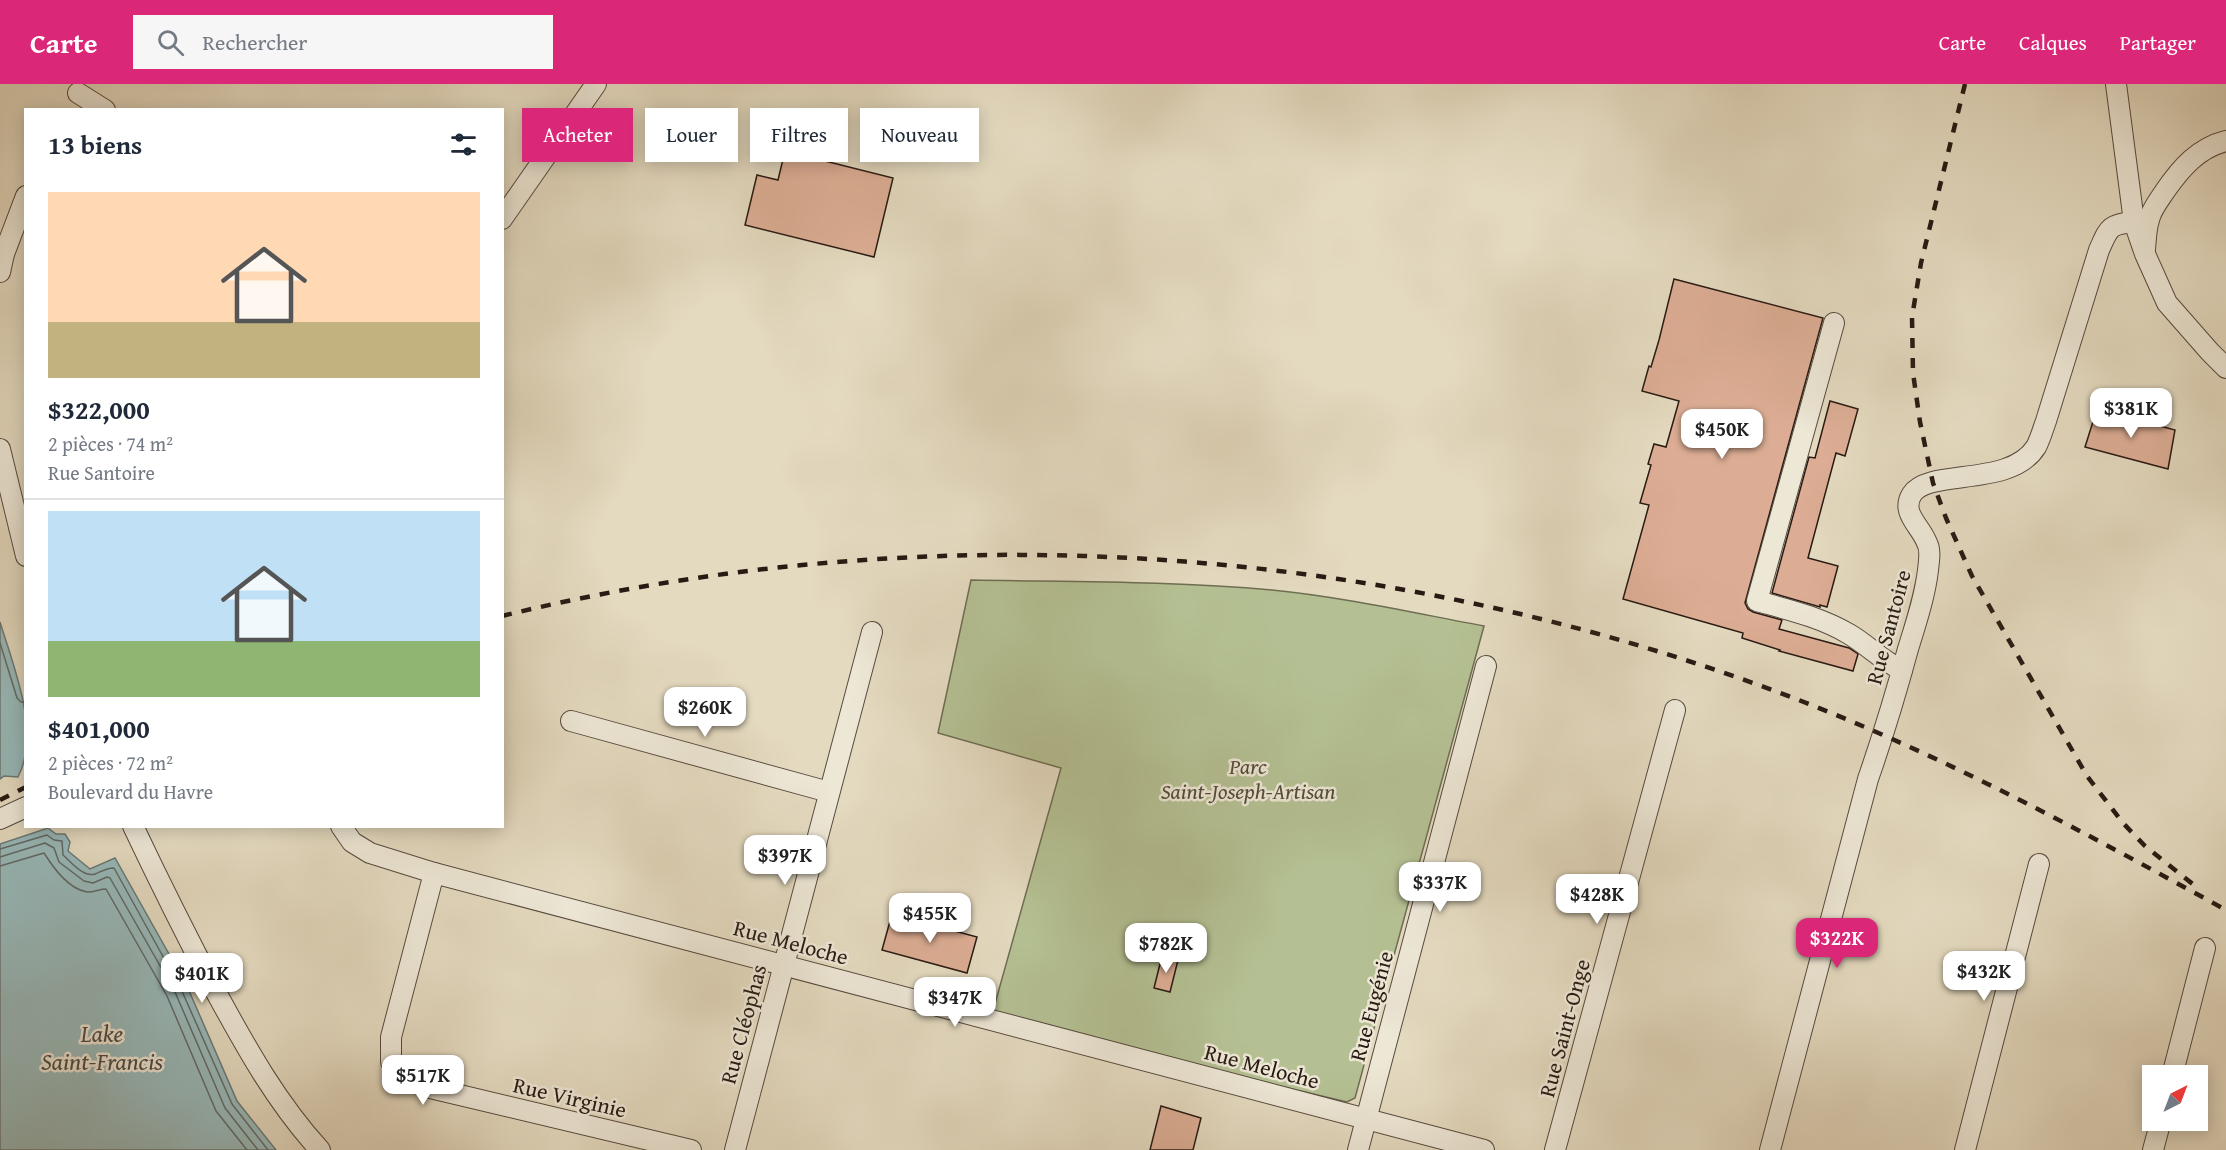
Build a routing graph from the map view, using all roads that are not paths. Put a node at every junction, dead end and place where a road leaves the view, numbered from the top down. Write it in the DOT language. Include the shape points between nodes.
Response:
graph roads {
  1 [pos="596,84"];
  2 [pos="2116,84"];
  3 [pos="77,96"];
  4 [pos="101,108"];
  5 [pos="2226,141"];
  6 [pos="24,201"];
  7 [pos="504,216"];
  8 [pos="2134,222"];
  9 [pos="2145,254"];
  10 [pos="0,272"];
  11 [pos="1834,323"];
  12 [pos="2226,368"];
  13 [pos="0,449"];
  14 [pos="18,485"];
  15 [pos="24,538"];
  16 [pos="872,632"];
  17 [pos="1486,666"];
  18 [pos="1902,670"];
  19 [pos="1675,710"];
  20 [pos="571,721"];
  21 [pos="830,792"];
  22 [pos="24,808"];
  23 [pos="0,819"];
  24 [pos="134,828"];
  25 [pos="342,828"];
  26 [pos="2039,864"];
  27 [pos="434,873"];
  28 [pos="2205,948"];
  29 [pos="784,965"];
  30 [pos="2175,1065"];
  31 [pos="1366,1119"];
  32 [pos="2158,1131"];
  33 [pos="320,1150"];
  34 [pos="691,1150"];
  35 [pos="735,1150"];
  36 [pos="1358,1150"];
  37 [pos="1484,1150"];
  38 [pos="1556,1150"];
  39 [pos="1770,1150"];
  40 [pos="1965,1150"];
  41 [pos="2153,1150"];
  1 -- 7 [label="street"];
  2 -- 8 [label="street"];
  3 -- 4 [label="street"];
  5 -- 9 [label="street" via="2202,151 2184,165 2169,185 2149,219"];
  6 -- 10 [label="street"];
  8 -- 9 [label="street"];
  8 -- 18 [label="street, Rue Santoire" via="2116,223 2109,228 2099,250 2036,447 2006,470 1934,483 1912,494 1909,515 1928,544 1929,562"];
  9 -- 12 [label="street" via="2167,303"];
  11 -- 18 [label="street" via="1758,601 1827,622"];
  13 -- 14 [label="street"];
  14 -- 15 [label="street"];
  16 -- 21 [label="street, Rue Cléophas"];
  17 -- 31 [label="street, Rue Eugénie"];
  18 -- 39 [label="street, Rue Santoire" via="1868,779"];
  19 -- 38 [label="street, Rue Saint-Onge"];
  20 -- 21 [label="street"];
  21 -- 29 [label="street, Rue Cléophas"];
  22 -- 23 [label="street"];
  24 -- 33 [label="street" via="191,945 264,1077"];
  25 -- 27 [label="street, Rue Meloche" via="352,843 370,853"];
  26 -- 40 [label="street"];
  27 -- 29 [label="street, Rue Meloche"];
  27 -- 34 [label="street, Rue Virginie" via="391,1037 391,1062 406,1078 426,1088"];
  28 -- 30 [label="street"];
  29 -- 31 [label="street, Rue Meloche"];
  29 -- 35 [label="street, Rue Cléophas"];
  31 -- 36 [label="street, Rue Eugénie"];
  31 -- 37 [label="street, Rue Meloche"];
  32 -- 41 [label="street"];
}
